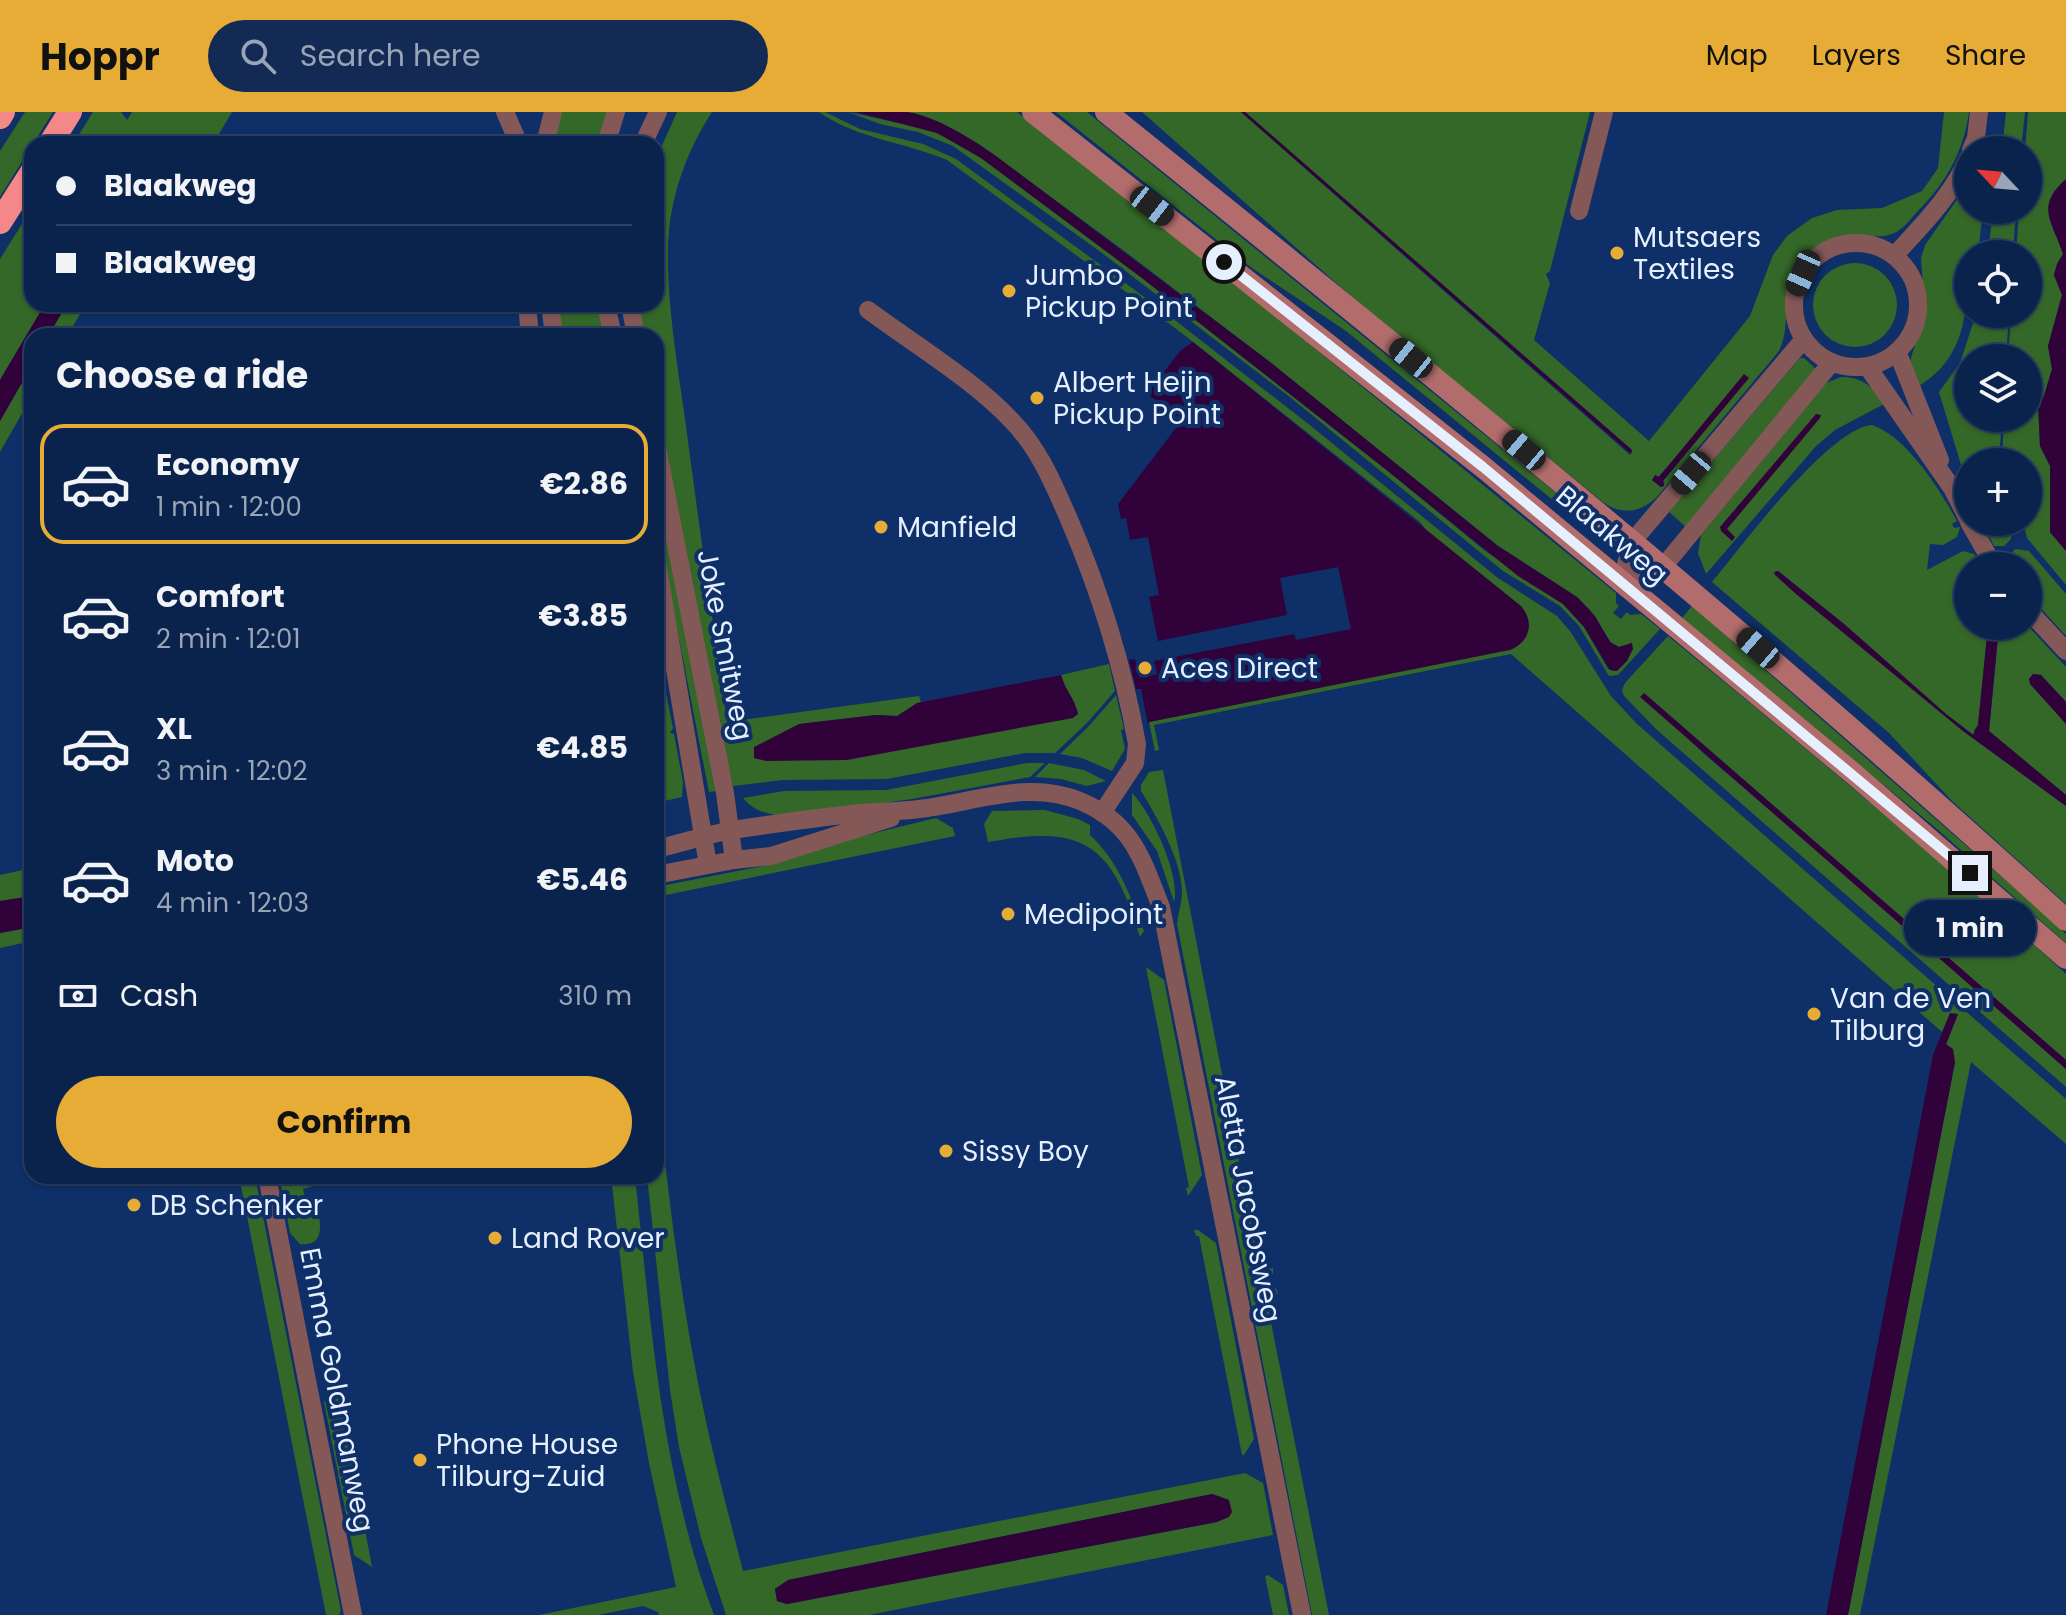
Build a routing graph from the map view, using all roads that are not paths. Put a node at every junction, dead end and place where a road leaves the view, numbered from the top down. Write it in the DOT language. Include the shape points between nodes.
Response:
graph roads {
  1 [pos="70,112"];
  2 [pos="505,112"];
  3 [pos="553,112"];
  4 [pos="616,112"];
  5 [pos="658,112"];
  6 [pos="1033,112"];
  7 [pos="1106,112"];
  8 [pos="1604,112"];
  9 [pos="1979,112"];
  10 [pos="55,136"];
  11 [pos="516,136"];
  12 [pos="547,136"];
  13 [pos="608,136"];
  14 [pos="647,136"];
  15 [pos="1976,136"];
  16 [pos="24,184"];
  17 [pos="1954,185"];
  18 [pos="1579,211"];
  19 [pos="0,222"];
  20 [pos="1894,256"];
  21 [pos="868,310"];
  22 [pos="1804,339"];
  23 [pos="1897,351"];
  24 [pos="1832,362"];
  25 [pos="1867,366"];
  26 [pos="664,483"];
  27 [pos="1952,488"];
  28 [pos="1954,492"];
  29 [pos="1632,542"];
  30 [pos="1663,567"];
  31 [pos="1621,583"];
  32 [pos="664,604"];
  33 [pos="2042,625"];
  34 [pos="2066,651"];
  35 [pos="921,809"];
  36 [pos="1102,813"];
  37 [pos="732,830"];
  38 [pos="704,836"];
  39 [pos="664,847"];
  40 [pos="734,860"];
  41 [pos="708,865"];
  42 [pos="664,873"];
  43 [pos="2066,920"];
  44 [pos="2066,958"];
  45 [pos="269,1184"];
  46 [pos="353,1615"];
  47 [pos="1302,1615"];
  1 -- 10 [label="highway"];
  2 -- 11 [label="street"];
  3 -- 12 [label="street"];
  4 -- 13 [label="street"];
  5 -- 14 [label="street"];
  6 -- 31 [label="main road, Blaakweg" via="1483,467"];
  7 -- 29 [label="main road, Blaakweg"];
  8 -- 18 [label="street"];
  9 -- 15 [label="street"];
  16 -- 19 [label="highway"];
  17 -- 20 [label="street"];
  20 -- 22 [label="street" via="1862,243 1829,249 1814,259 1795,297"];
  20 -- 23 [label="street" via="1909,272 1917,292 1911,334"];
  21 -- 36 [label="street" via="1013,421 1051,477 1108,617 1137,744 1135,763"];
  22 -- 24 [label="street"];
  22 -- 29 [label="street"];
  23 -- 25 [label="street"];
  23 -- 27 [label="street"];
  24 -- 25 [label="street"];
  24 -- 30 [label="street"];
  25 -- 27 [label="street"];
  26 -- 37 [label="street, Joke Smitweg"];
  27 -- 28 [label="street"];
  29 -- 30 [label="main road, Blaakweg"];
  29 -- 31 [label="street"];
  30 -- 31 [label="street"];
  30 -- 43 [label="main road, Blaakweg" via="1926,792"];
  31 -- 44 [label="main road, Blaakweg" via="1867,785"];
  32 -- 38 [label="street, Joke Smitweg"];
  33 -- 34 [label="street"];
  35 -- 36 [label="street, Aletta Jacobsweg" via="1033,791 1070,798"];
  35 -- 37 [label="street"];
  35 -- 40 [label="street" via="771,856"];
  36 -- 47 [label="street, Aletta Jacobsweg" via="1142,854 1161,907"];
  37 -- 38 [label="street"];
  37 -- 40 [label="street, Joke Smitweg"];
  38 -- 39 [label="street"];
  38 -- 41 [label="street, Joke Smitweg"];
  40 -- 41 [label="street"];
  41 -- 42 [label="street"];
  45 -- 46 [label="street, Emma Goldmanweg"];
}
